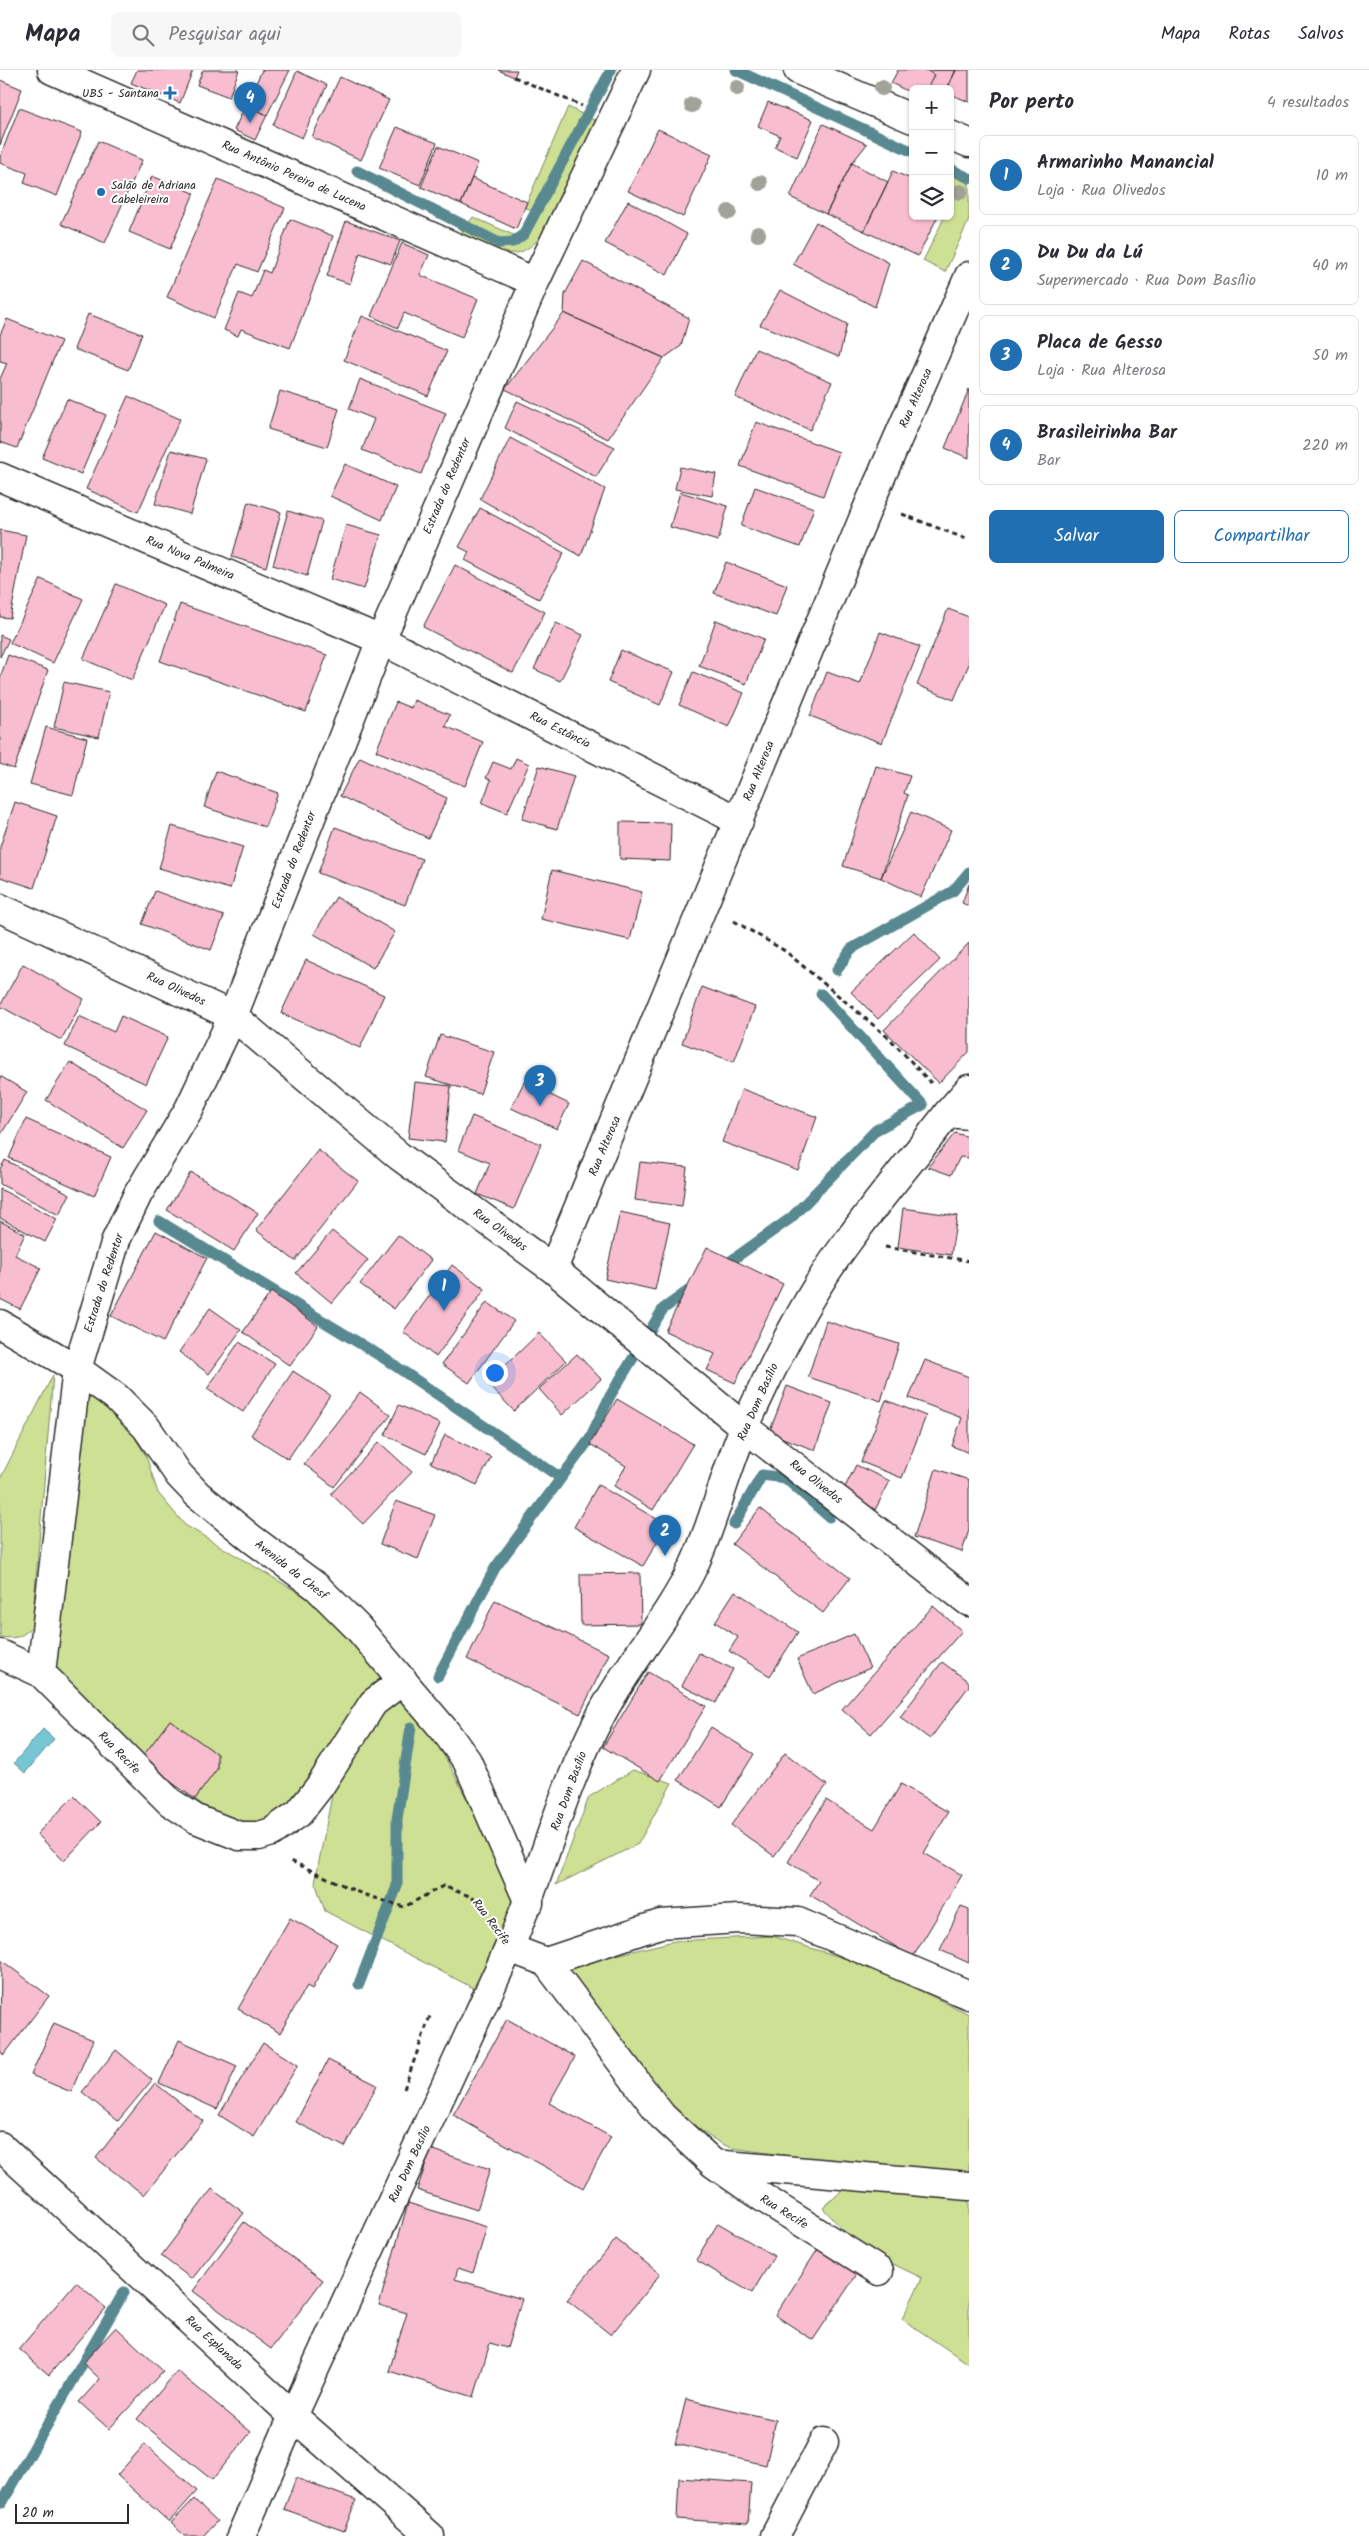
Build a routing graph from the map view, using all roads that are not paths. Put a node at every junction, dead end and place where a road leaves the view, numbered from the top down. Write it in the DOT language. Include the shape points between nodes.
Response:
graph roads {
  1 [pos="52,70"];
  2 [pos="636,70"];
  3 [pos="798,70"];
  4 [pos="909,118"];
  5 [pos="954,137"];
  6 [pos="969,143"];
  7 [pos="969,276"];
  8 [pos="535,282"];
  9 [pos="0,477"];
  10 [pos="381,640"];
  11 [pos="739,821"];
  12 [pos="0,908"];
  13 [pos="233,1016"];
  14 [pos="960,1106"];
  15 [pos="553,1269"];
  16 [pos="0,1324"];
  17 [pos="77,1369"];
  18 [pos="744,1426"];
  19 [pos="969,1602"];
  20 [pos="0,1654"];
  21 [pos="40,1673"];
  22 [pos="402,1680"];
  23 [pos="529,1903"];
  24 [pos="509,1948"];
  25 [pos="546,1962"];
  26 [pos="969,1995"];
  27 [pos="0,2146"];
  28 [pos="714,2164"];
  29 [pos="969,2186"];
  30 [pos="879,2271"];
  31 [pos="293,2416"];
  32 [pos="824,2442"];
  33 [pos="241,2536"];
  34 [pos="430,2536"];
  35 [pos="775,2536"];
  1 -- 8 [label="street, Rua Antônio Pereira de Lucena"];
  2 -- 8 [label="street, Estrada do Redentor"];
  3 -- 4 [label="street"];
  5 -- 6 [label="street"];
  7 -- 11 [label="street, Rua Alterosa" via="870,502"];
  8 -- 10 [label="street, Estrada do Redentor"];
  9 -- 10 [label="street, Rua Nova Palmeira"];
  10 -- 11 [label="street, Rua Estância"];
  10 -- 13 [label="street, Estrada do Redentor"];
  11 -- 15 [label="street, Rua Alterosa"];
  12 -- 13 [label="street, Rua Olivedos"];
  13 -- 15 [label="street, Rua Olivedos" via="399,1156"];
  13 -- 17 [label="street, Estrada do Redentor" via="189,1109 138,1194 116,1240"];
  14 -- 18 [label="street, Rua Dom Basílio" via="847,1241 788,1336"];
  15 -- 18 [label="street, Rua Olivedos"];
  16 -- 17 [label="street, Avenida da Chesf"];
  17 -- 21 [label="street, Estrada do Redentor"];
  17 -- 22 [label="street, Avenida da Chesf" via="116,1397 146,1426 179,1475 204,1500 317,1587 358,1628"];
  18 -- 19 [label="street, Rua Olivedos"];
  18 -- 23 [label="street, Rua Dom Basílio" via="709,1531 692,1568 601,1716 581,1755"];
  20 -- 21 [label="street, Rua Recife"];
  21 -- 22 [label="street, Rua Recife" via="170,1802 196,1819 239,1836 272,1832 299,1813 373,1703"];
  22 -- 23 [label="street, Avenida da Chesf" via="467,1761"];
  23 -- 24 [label="street, Rua Dom Basílio"];
  24 -- 25 [label="street, Rua Recife"];
  24 -- 31 [label="street, Rua Dom Basílio"];
  25 -- 26 [label="street" via="660,1924 739,1919 798,1922"];
  25 -- 28 [label="street, Rua Recife" via="662,2116"];
  27 -- 31 [label="street, Rua Esplanada"];
  28 -- 29 [label="street"];
  28 -- 30 [label="street, Rua Recife"];
  31 -- 33 [label="street, Rua Dom Basílio"];
  31 -- 34 [label="street, Rua Esplanada"];
  32 -- 35 [label="street"];
}
